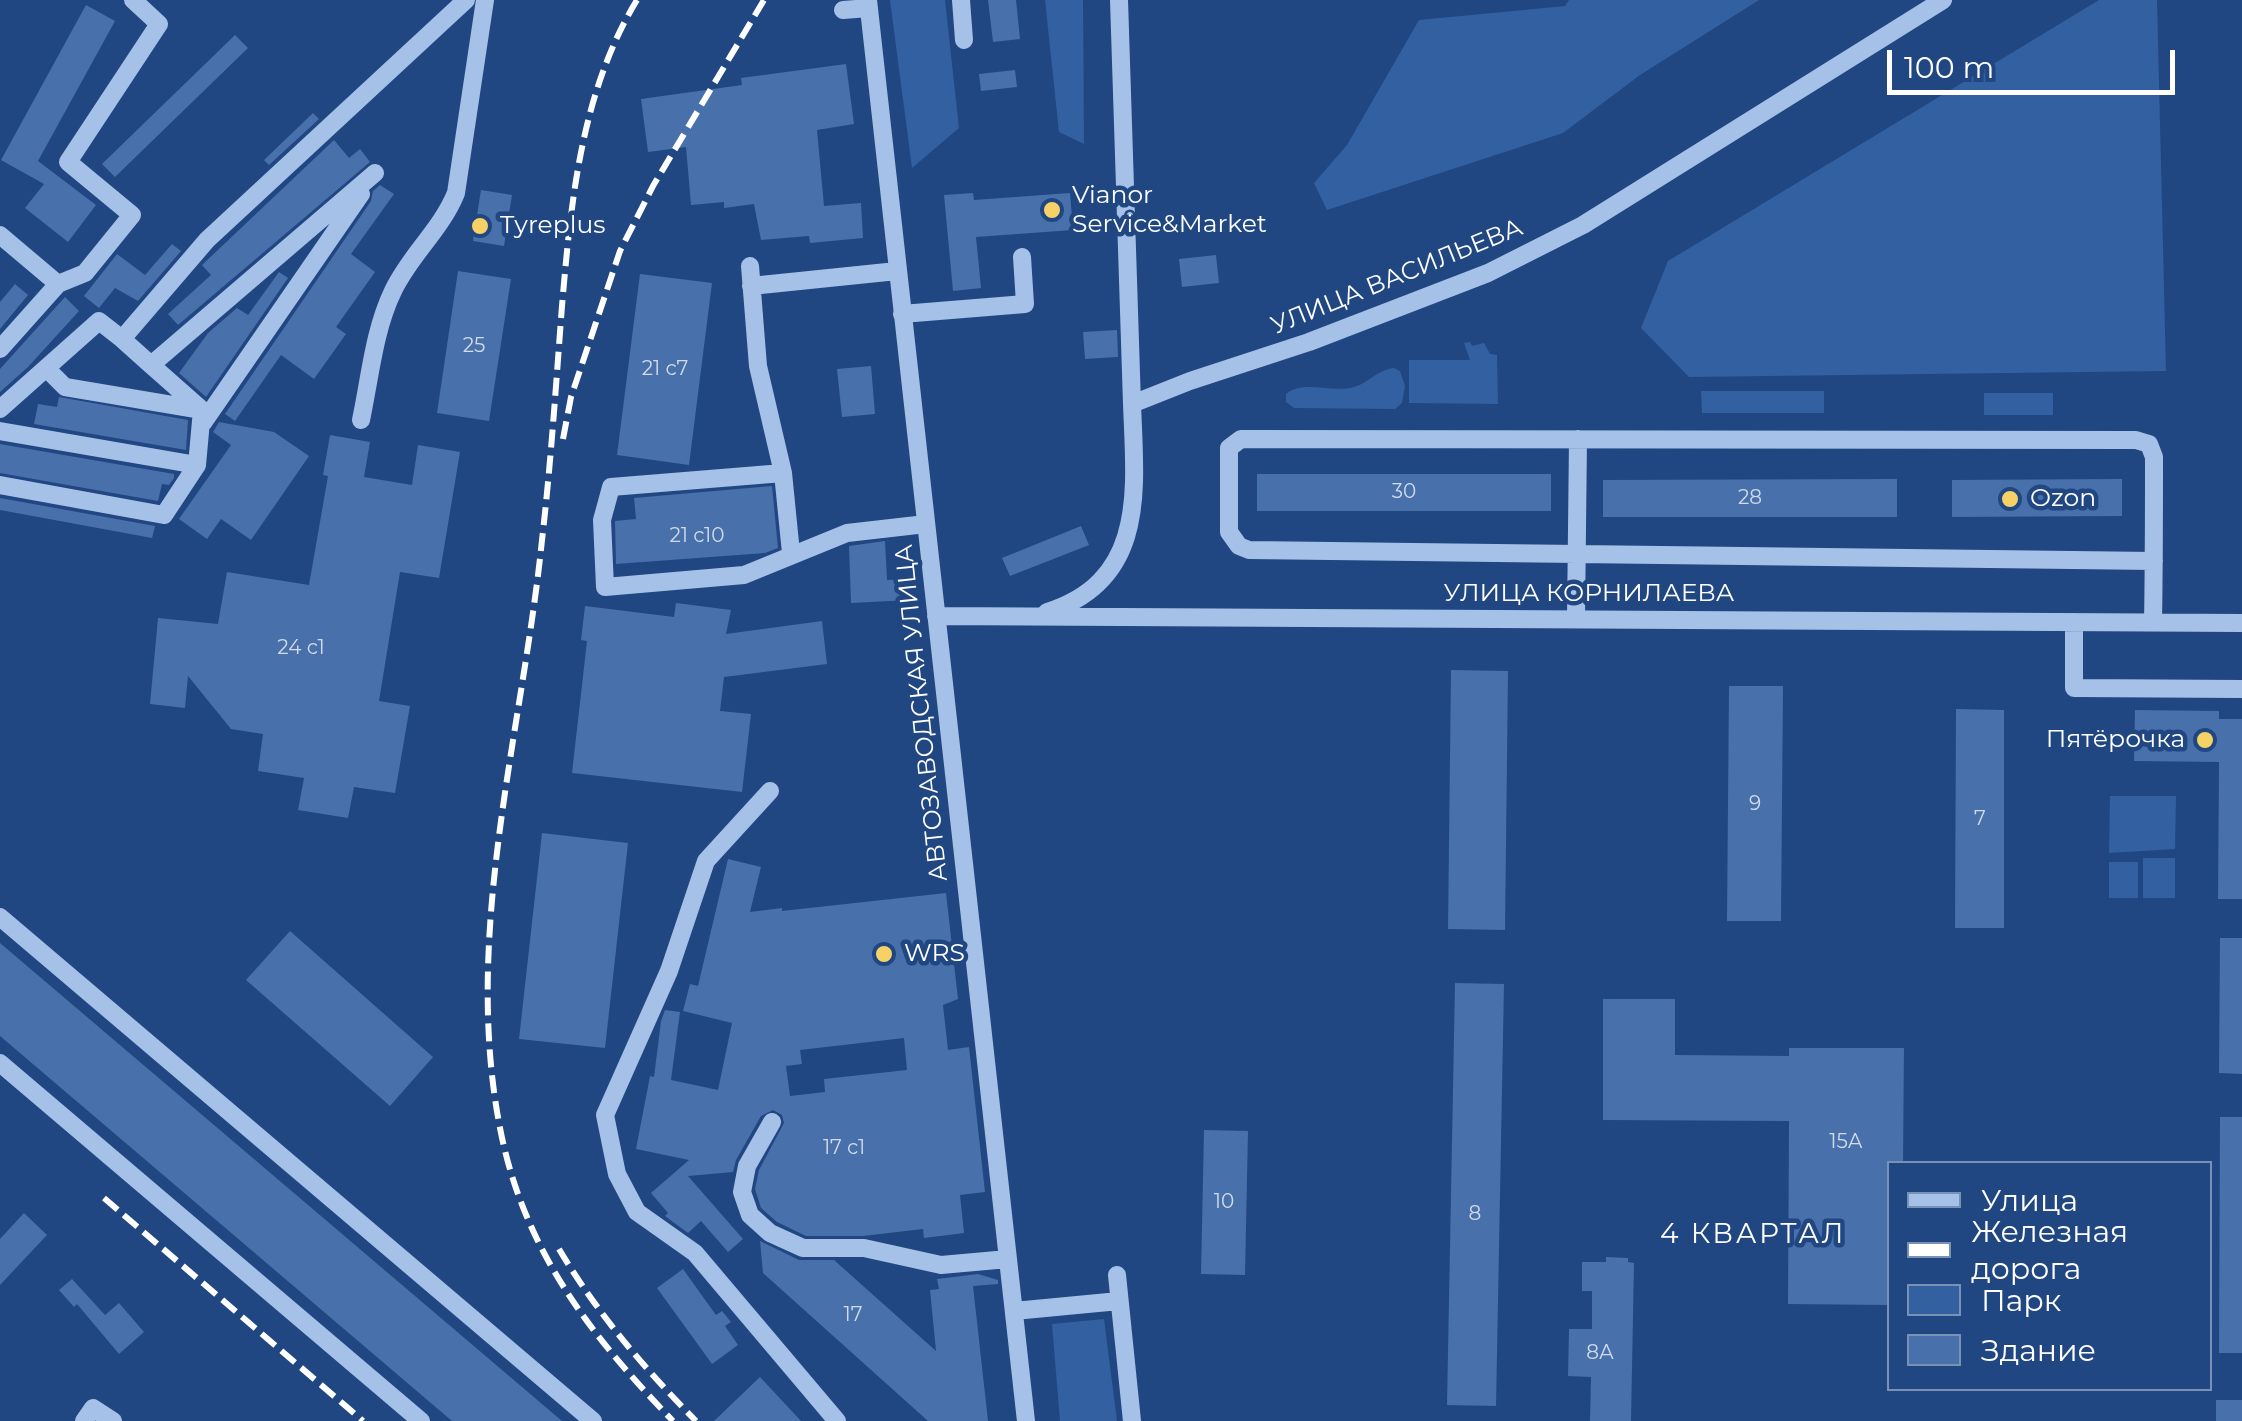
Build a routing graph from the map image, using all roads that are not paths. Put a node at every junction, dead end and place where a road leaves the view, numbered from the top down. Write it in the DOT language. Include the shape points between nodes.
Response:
graph roads {
  1 [pos="133,0"];
  2 [pos="466,0"];
  3 [pos="485,0"];
  4 [pos="960,0"];
  5 [pos="1119,0"];
  6 [pos="1944,0"];
  7 [pos="868,4"];
  8 [pos="844,10"];
  9 [pos="964,40"];
  10 [pos="0,235"];
  11 [pos="1022,258"];
  12 [pos="273,260"];
  13 [pos="750,266"];
  14 [pos="897,271"];
  15 [pos="300,282"];
  16 [pos="58,284"];
  17 [pos="752,286"];
  18 [pos="902,314"];
  19 [pos="122,339"];
  20 [pos="0,349"];
  21 [pos="152,365"];
  22 [pos="46,368"];
  23 [pos="1132,404"];
  24 [pos="0,409"];
  25 [pos="202,416"];
  26 [pos="362,420"];
  27 [pos="0,432"];
  28 [pos="1578,439"];
  29 [pos="196,464"];
  30 [pos="783,473"];
  31 [pos="0,485"];
  32 [pos="926,524"];
  33 [pos="791,553"];
  34 [pos="1576,554"];
  35 [pos="2154,561"];
  36 [pos="936,616"];
  37 [pos="1032,616"];
  38 [pos="1576,619"];
  39 [pos="2074,622"];
  40 [pos="2153,622"];
  41 [pos="2242,623"];
  42 [pos="2242,689"];
  43 [pos="770,791"];
  44 [pos="966,878"];
  45 [pos="944,880"];
  46 [pos="0,917"];
  47 [pos="0,1063"];
  48 [pos="772,1122"];
  49 [pos="1008,1260"];
  50 [pos="1117,1275"];
  51 [pos="1119,1301"];
  52 [pos="1014,1311"];
  53 [pos="84,1421"];
  54 [pos="113,1421"];
  55 [pos="421,1421"];
  56 [pos="593,1421"];
  57 [pos="837,1421"];
  58 [pos="1026,1421"];
  59 [pos="1132,1421"];
  1 -- 16 [label="street" via="159,24 68,162 132,215 85,274"];
  2 -- 19 [label="street" via="207,240"];
  3 -- 26 [label="street" via="456,193 392,292"];
  4 -- 9 [label="street"];
  5 -- 23 [label="street"];
  6 -- 23 [label="street, УЛИЦА ВАСИЛЬЕВА" via="1663,177 1488,273"];
  7 -- 8 [label="street"];
  7 -- 14 [label="street, АВТОЗАВОДСКАЯ УЛИЦА"];
  10 -- 16 [label="street"];
  11 -- 18 [label="street" via="1025,304"];
  12 -- 15 [label="street" via="292,266"];
  12 -- 15 [label="street" via="375,174"];
  12 -- 21 [label="street"];
  13 -- 17 [label="street"];
  14 -- 17 [label="street"];
  14 -- 18 [label="street, АВТОЗАВОДСКАЯ УЛИЦА"];
  15 -- 25 [label="street"];
  16 -- 20 [label="street"];
  17 -- 30 [label="street" via="758,366"];
  18 -- 32 [label="street, АВТОЗАВОДСКАЯ УЛИЦА"];
  19 -- 21 [label="street"];
  19 -- 22 [label="street" via="99,320"];
  21 -- 25 [label="street"];
  22 -- 24 [label="street"];
  22 -- 25 [label="street" via="65,387"];
  23 -- 37 [label="street" via="1134,512 1126,542 1088,591"];
  25 -- 29 [label="street"];
  27 -- 29 [label="street"];
  28 -- 34 [label="street"];
  28 -- 34 [label="street" via="1241,439 1229,448 1229,532 1249,550"];
  28 -- 35 [label="street" via="2136,440 2149,444 2154,457"];
  29 -- 31 [label="street" via="164,515"];
  30 -- 33 [label="street"];
  30 -- 33 [label="street" via="610,487 602,520 605,587 744,575"];
  32 -- 33 [label="street" via="846,532"];
  32 -- 36 [label="street, АВТОЗАВОДСКАЯ УЛИЦА"];
  34 -- 35 [label="street"];
  34 -- 38 [label="street"];
  35 -- 40 [label="street"];
  36 -- 37 [label="street, УЛИЦА КОРНИЛАЕВА"];
  36 -- 44 [label="street, АВТОЗАВОДСКАЯ УЛИЦА"];
  37 -- 38 [label="street, УЛИЦА КОРНИЛАЕВА"];
  38 -- 39 [label="street, УЛИЦА КОРНИЛАЕВА"];
  39 -- 40 [label="street, УЛИЦА КОРНИЛАЕВА"];
  39 -- 42 [label="street" via="2074,688"];
  40 -- 41 [label="street, УЛИЦА КОРНИЛАЕВА"];
  43 -- 57 [label="street" via="706,862 669,970 605,1115 617,1174 637,1212 695,1253"];
  44 -- 45 [label="street"];
  44 -- 49 [label="street, АВТОЗАВОДСКАЯ УЛИЦА"];
  46 -- 56 [label="street"];
  47 -- 55 [label="street"];
  48 -- 49 [label="street" via="746,1166 742,1192 750,1215 770,1233 803,1248 864,1248 941,1265"];
  49 -- 52 [label="street, АВТОЗАВОДСКАЯ УЛИЦА"];
  50 -- 51 [label="street"];
  51 -- 52 [label="street"];
  51 -- 59 [label="street"];
  52 -- 58 [label="street, АВТОЗАВОДСКАЯ УЛИЦА"];
  53 -- 54 [label="street" via="93,1408"];
}
